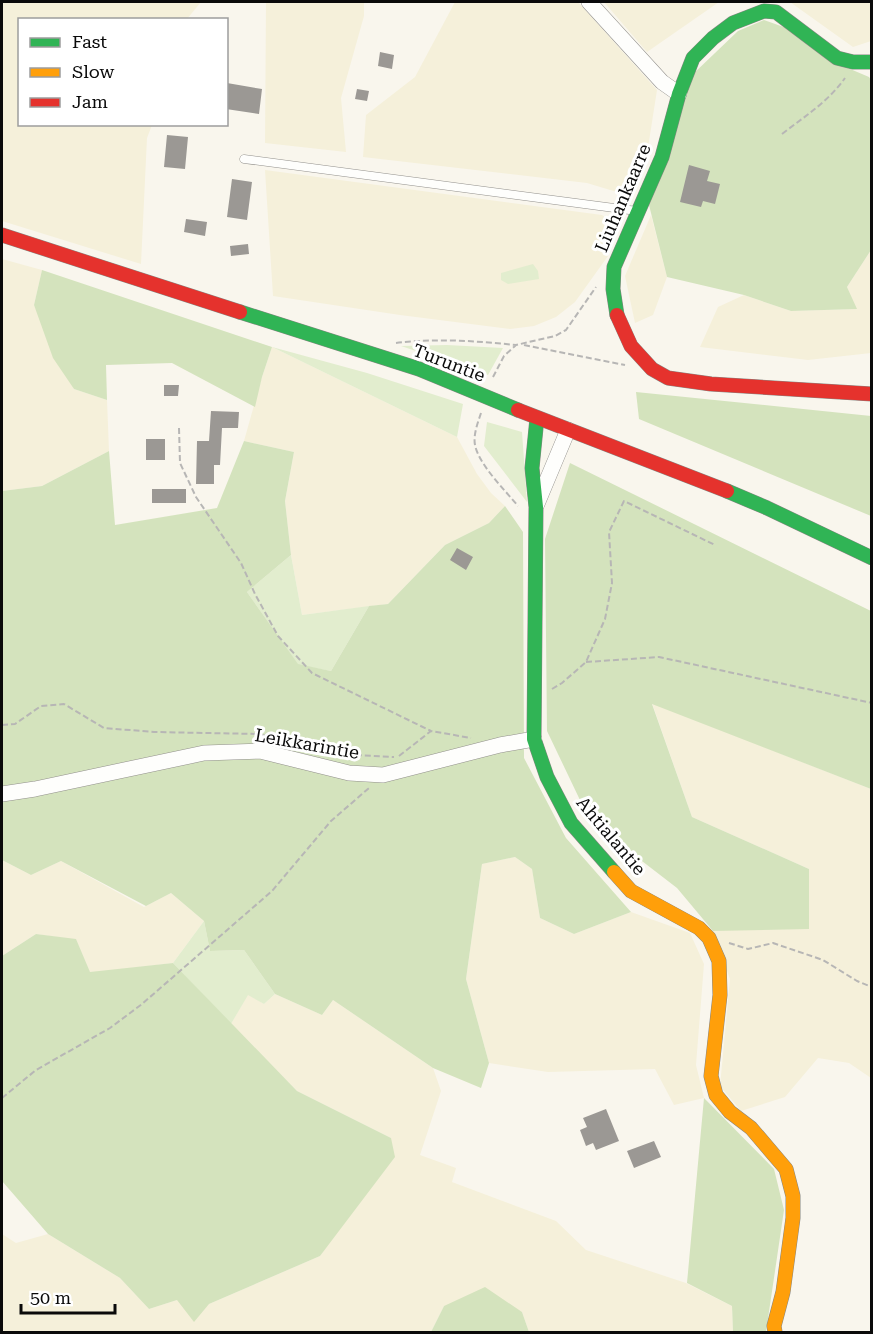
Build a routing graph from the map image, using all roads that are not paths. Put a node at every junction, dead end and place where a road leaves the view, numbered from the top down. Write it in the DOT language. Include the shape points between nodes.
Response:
graph roads {
  1 [pos="589,2"];
  2 [pos="872,62"];
  3 [pos="680,94"];
  4 [pos="244,159"];
  5 [pos="638,211"];
  6 [pos="2,234"];
  7 [pos="872,394"];
  8 [pos="537,418"];
  9 [pos="568,430"];
  10 [pos="528,508"];
  11 [pos="872,558"];
  12 [pos="534,739"];
  13 [pos="2,794"];
  14 [pos="775,1332"];
  1 -- 3 [label="street" via="656,76"];
  2 -- 3 [label="street, Liuhankaarre" via="837,58 789,20 764,10 733,23 713,38 693,58"];
  3 -- 5 [label="street, Liuhankaarre" via="662,157"];
  4 -- 5 [label="lane"];
  5 -- 7 [label="street, Liuhankaarre" via="614,267 613,289 621,327 631,346 652,369 668,378 711,384"];
  6 -- 8 [label="street, Turuntie" via="419,369"];
  8 -- 9 [label="street, Turuntie"];
  8 -- 10 [label="street, Ahtialantie"];
  9 -- 10 [label="street, Ahtialantie"];
  9 -- 11 [label="street, Turuntie" via="767,508"];
  10 -- 12 [label="street, Ahtialantie"];
  12 -- 13 [label="street, Leikkarintie" via="383,775 349,773 260,751 204,753"];
  12 -- 14 [label="street, Ahtialantie" via="547,777 571,823 631,891 699,928 709,938 719,961 720,995 711,1076 716,1095 786,1169 793,1196"];
}
